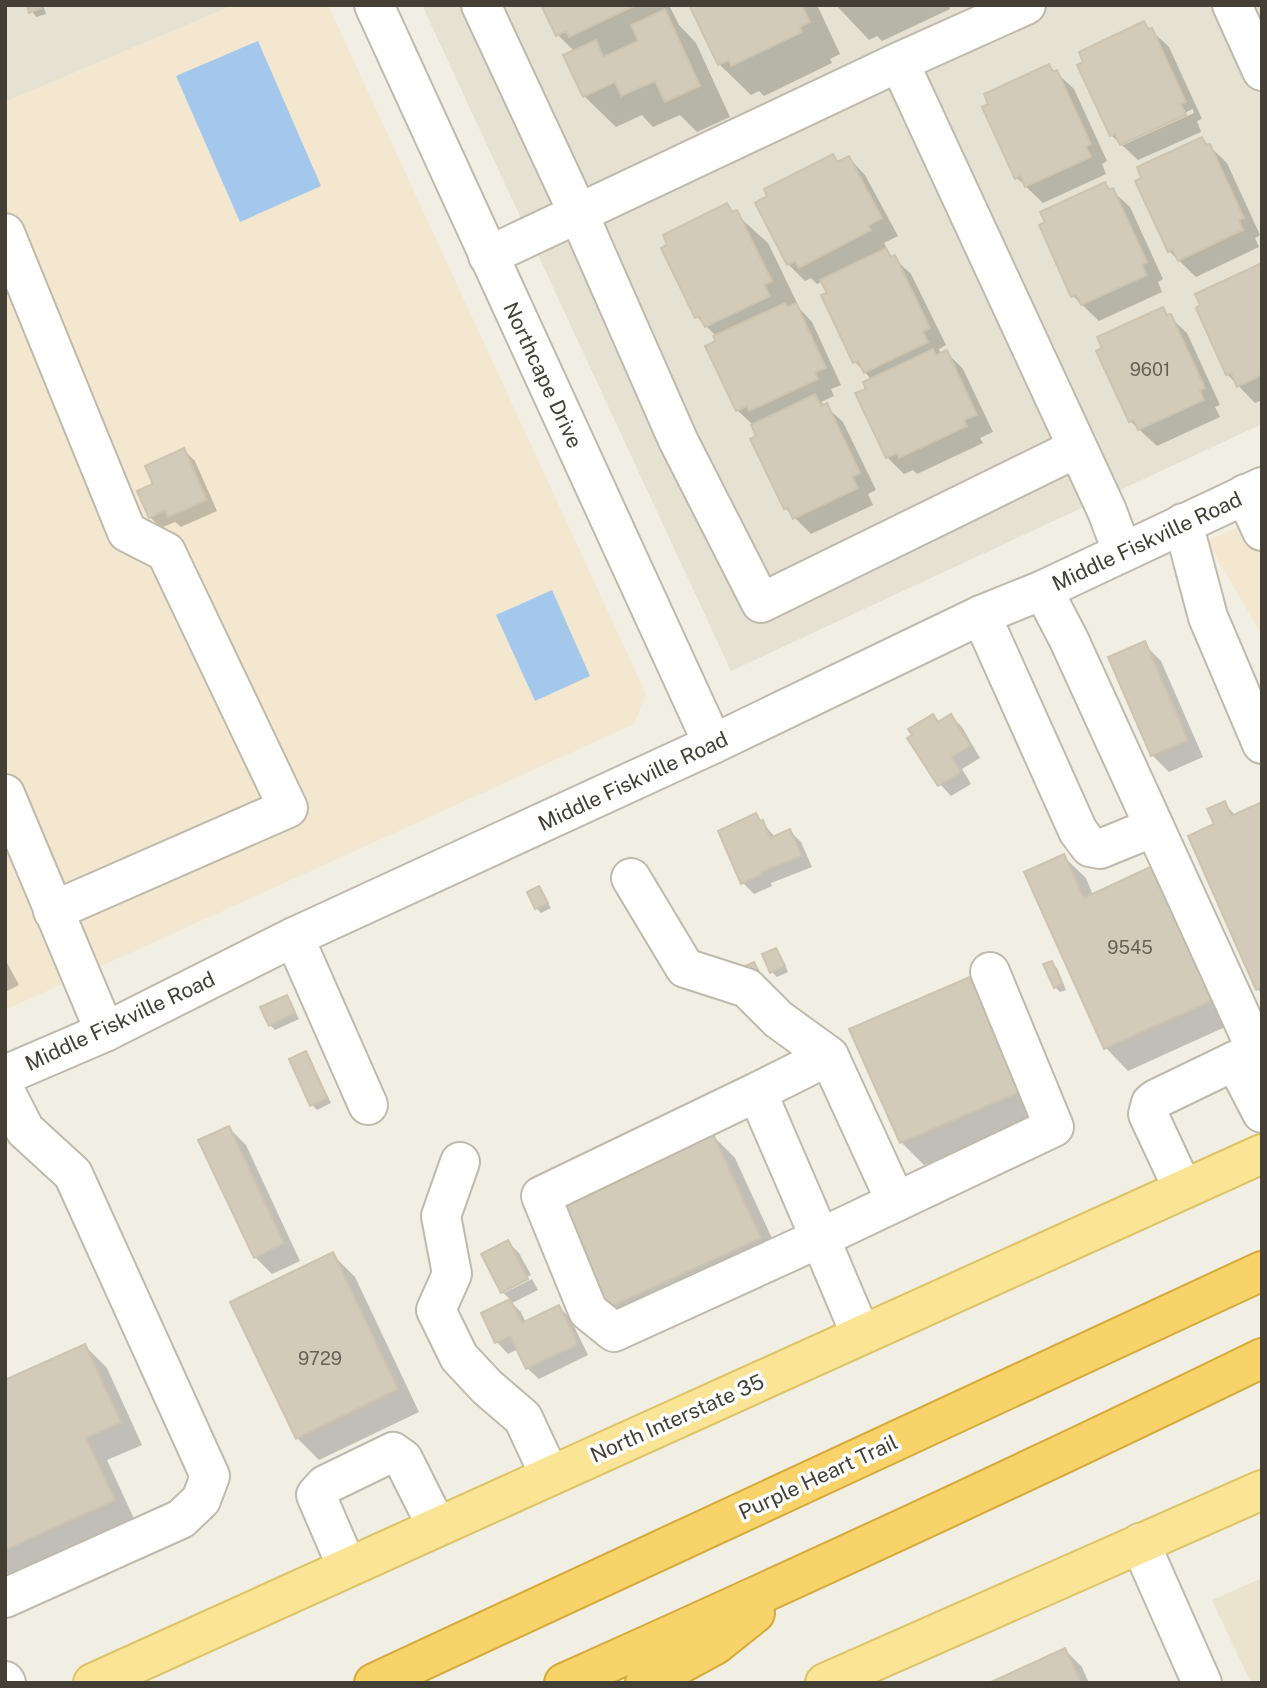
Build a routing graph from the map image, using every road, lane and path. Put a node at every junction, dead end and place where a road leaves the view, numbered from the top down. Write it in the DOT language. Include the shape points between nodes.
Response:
graph roads {
  1 [pos="374,5"];
  2 [pos="481,5"];
  3 [pos="1026,5"];
  4 [pos="1231,5"];
  5 [pos="899,62"];
  6 [pos="1262,71"];
  7 [pos="579,215"];
  8 [pos="5,233"];
  9 [pos="488,256"];
  10 [pos="1077,448"];
  11 [pos="1253,490"];
  12 [pos="1182,523"];
  13 [pos="1262,531"];
  14 [pos="1122,551"];
  15 [pos="1043,590"];
  16 [pos="981,615"];
  17 [pos="713,744"];
  18 [pos="1262,744"];
  19 [pos="5,794"];
  20 [pos="1154,827"];
  21 [pos="631,878"];
  22 [pos="53,911"];
  23 [pos="294,937"];
  24 [pos="990,972"];
  25 [pos="105,1032"];
  26 [pos="829,1056"];
  27 [pos="1235,1061"];
  28 [pos="5,1075"];
  29 [pos="5,1091"];
  30 [pos="757,1092"];
  31 [pos="368,1105"];
  32 [pos="1262,1114"];
  33 [pos="1262,1154"];
  34 [pos="460,1162"];
  35 [pos="1183,1189"];
  36 [pos="896,1202"];
  37 [pos="820,1238"];
  38 [pos="1262,1271"];
  39 [pos="862,1335"];
  40 [pos="1262,1358"];
  41 [pos="550,1476"];
  42 [pos="1262,1490"];
  43 [pos="437,1527"];
  44 [pos="1140,1544"];
  45 [pos="347,1567"];
  46 [pos="803,1576"];
  47 [pos="5,1598"];
  48 [pos="380,1680"];
  49 [pos="93,1683"];
  50 [pos="347,1683"];
  51 [pos="564,1683"];
  52 [pos="645,1683"];
  53 [pos="825,1683"];
  54 [pos="1202,1683"];
  1 -- 9 [label="street, Northcape Drive"];
  2 -- 7 [label="street"];
  3 -- 5 [label="street"];
  4 -- 6 [label="street"];
  5 -- 7 [label="street"];
  5 -- 10 [label="street"];
  7 -- 9 [label="street"];
  7 -- 10 [label="street" via="678,440 761,603"];
  8 -- 22 [label="street" via="127,532 166,552 288,808"];
  9 -- 17 [label="street, Northcape Drive"];
  10 -- 14 [label="street"];
  11 -- 12 [label="street, Middle Fiskville Road"];
  11 -- 13 [label="street"];
  12 -- 14 [label="street, Middle Fiskville Road"];
  12 -- 18 [label="street" via="1208,617"];
  14 -- 15 [label="street, Middle Fiskville Road"];
  15 -- 16 [label="street, Middle Fiskville Road"];
  15 -- 20 [label="street"];
  16 -- 17 [label="street, Middle Fiskville Road"];
  16 -- 20 [label="street" via="1078,831 1090,846 1100,849"];
  17 -- 23 [label="street, Middle Fiskville Road"];
  19 -- 22 [label="street"];
  20 -- 27 [label="street" via="1254,1045"];
  21 -- 26 [label="street" via="685,968 747,988 778,1019"];
  22 -- 25 [label="street"];
  23 -- 25 [label="street, Middle Fiskville Road"];
  23 -- 31 [label="street"];
  24 -- 36 [label="street" via="1054,1127"];
  25 -- 28 [label="street, Middle Fiskville Road"];
  26 -- 30 [label="street"];
  26 -- 36 [label="street"];
  27 -- 32 [label="street"];
  27 -- 35 [label="street" via="1151,1103 1148,1114"];
  29 -- 47 [label="street" via="24,1130 72,1174 210,1476 201,1500 181,1519"];
  30 -- 37 [label="street"];
  30 -- 37 [label="street" via="541,1196 587,1311 614,1332"];
  33 -- 35 [label="main road, North Interstate 35"];
  34 -- 41 [label="street" via="441,1216 452,1274 436,1310 459,1357 523,1419"];
  35 -- 39 [label="main road, North Interstate 35"];
  36 -- 37 [label="street"];
  37 -- 39 [label="street"];
  38 -- 48 [label="highway, Purple Heart Trail"];
  39 -- 41 [label="main road, North Interstate 35"];
  40 -- 46 [label="highway"];
  41 -- 43 [label="main road, North Interstate 35"];
  42 -- 44 [label="main road"];
  43 -- 45 [label="main road, North Interstate 35"];
  43 -- 45 [label="street" via="403,1459 393,1452 325,1485 316,1495"];
  44 -- 53 [label="main road"];
  44 -- 54 [label="street"];
  45 -- 49 [label="main road, North Interstate 35"];
  46 -- 51 [label="highway"];
  46 -- 52 [label="highway" via="715,1645"];
  48 -- 50 [label="highway, Purple Heart Trail"];
}
